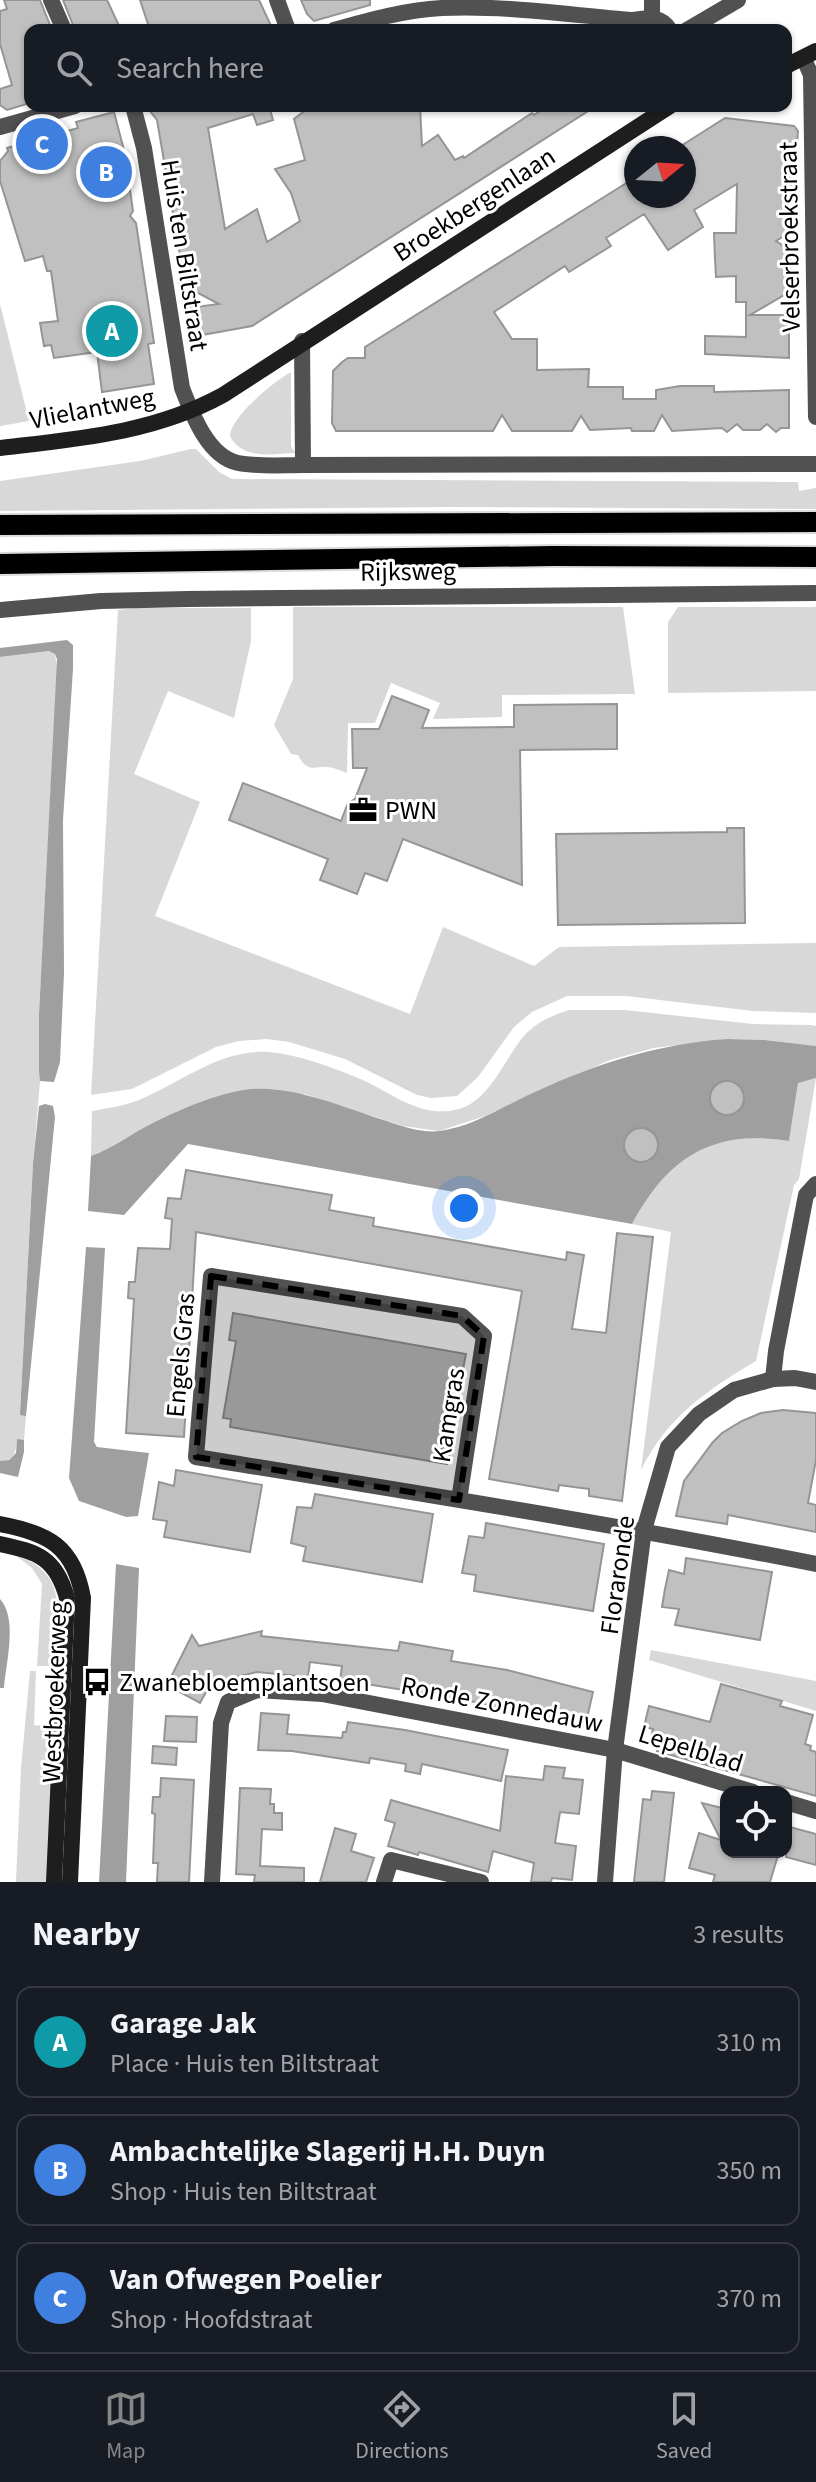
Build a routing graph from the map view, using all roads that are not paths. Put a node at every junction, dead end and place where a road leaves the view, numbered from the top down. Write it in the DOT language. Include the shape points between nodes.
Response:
graph roads {
  1 [pos="51,0"];
  2 [pos="277,0"];
  3 [pos="738,0"];
  4 [pos="652,8"];
  5 [pos="61,24"];
  6 [pos="286,24"];
  7 [pos="356,24"];
  8 [pos="667,24"];
  9 [pos="697,24"];
  10 [pos="810,55"];
  11 [pos="54,112"];
  12 [pos="135,112"];
  13 [pos="661,112"];
  14 [pos="0,127"];
  15 [pos="302,341"];
  16 [pos="191,412"];
  17 [pos="816,417"];
  18 [pos="0,448"];
  19 [pos="816,464"];
  20 [pos="303,465"];
  21 [pos="816,522"];
  22 [pos="0,525"];
  23 [pos="816,557"];
  24 [pos="0,564"];
  25 [pos="816,593"];
  26 [pos="0,610"];
  27 [pos="816,1184"];
  28 [pos="484,1336"];
  29 [pos="773,1379"];
  30 [pos="816,1382"];
  31 [pos="459,1500"];
  32 [pos="0,1524"];
  33 [pos="644,1530"];
  34 [pos="0,1544"];
  35 [pos="816,1564"];
  36 [pos="615,1750"];
  37 [pos="733,1786"];
  38 [pos="792,1804"];
  39 [pos="816,1811"];
  40 [pos="54,1882"];
  41 [pos="70,1882"];
  42 [pos="212,1882"];
  43 [pos="384,1882"];
  44 [pos="481,1882"];
  45 [pos="605,1882"];
  1 -- 5 [label="street"];
  2 -- 6 [label="street"];
  3 -- 9 [label="street"];
  4 -- 7 [label="street" via="632,20 439,8"];
  4 -- 8 [label="street"];
  10 -- 17 [label="street, Velserbroekstraat"];
  11 -- 14 [label="street"];
  12 -- 16 [label="street, Huis ten Biltstraat" via="182,388"];
  13 -- 15 [label="main road, Broekbergenlaan"];
  15 -- 16 [label="main road, Broekbergenlaan"];
  15 -- 20 [label="street"];
  16 -- 18 [label="main road, Vlielantweg" via="83,439"];
  16 -- 20 [label="street" via="213,447 234,463"];
  19 -- 20 [label="street"];
  21 -- 22 [label="main road, Rijksweg"];
  23 -- 24 [label="main road, Rijksweg"];
  25 -- 26 [label="street, Rijksweg" via="188,599"];
  27 -- 29 [label="street" via="806,1195"];
  28 -- 31 [label="street, Kamgras"];
  28 -- 31 [label="street, Engels Gras" via="462,1316 211,1276 196,1457"];
  29 -- 30 [label="street, Floraronde"];
  29 -- 33 [label="street, Floraronde" via="734,1390 699,1414 668,1447"];
  31 -- 33 [label="street"];
  32 -- 41 [label="main road, Westbroekerweg" via="27,1529 62,1550 76,1569 83,1598"];
  33 -- 35 [label="street"];
  33 -- 36 [label="street, Floraronde"];
  34 -- 40 [label="main road, Westbroekerweg" via="27,1549 48,1561 57,1571 68,1606"];
  36 -- 37 [label="street, Lepelblad"];
  36 -- 42 [label="street, Ronde Zonnedauw" via="322,1694 257,1690 228,1702 221,1723"];
  36 -- 45 [label="street, Floraronde"];
  38 -- 39 [label="street"];
  43 -- 44 [label="street" via="391,1860"];
}
